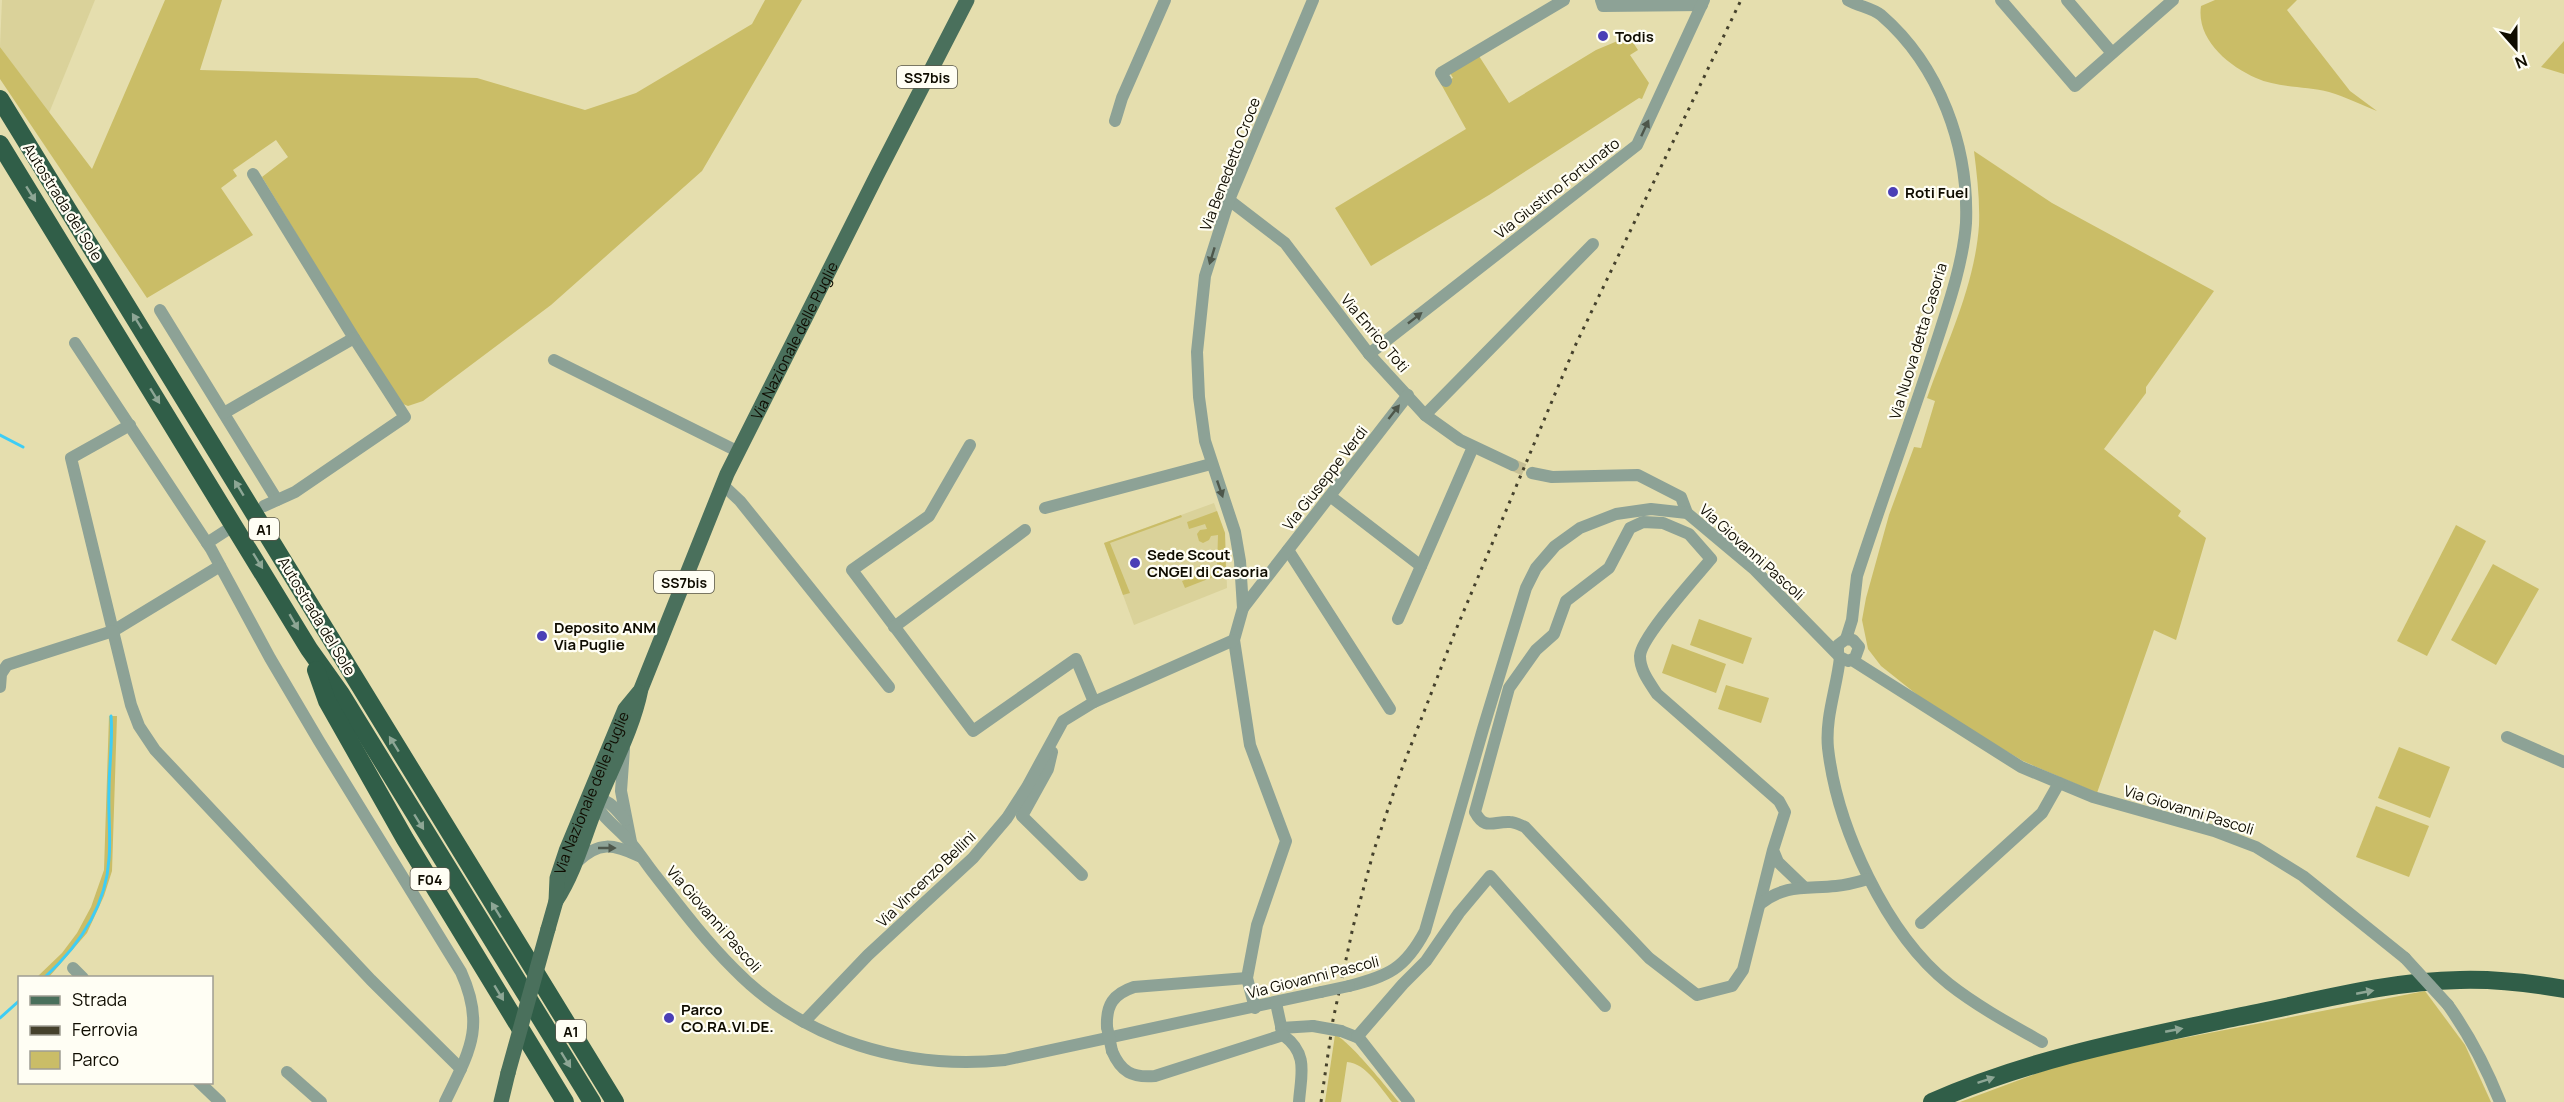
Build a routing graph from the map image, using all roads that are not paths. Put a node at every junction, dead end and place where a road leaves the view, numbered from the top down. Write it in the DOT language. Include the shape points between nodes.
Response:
graph roads {
  1 [pos="967,0"];
  2 [pos="1165,0"];
  3 [pos="1313,0"];
  4 [pos="1564,0"];
  5 [pos="1601,0"];
  6 [pos="1848,0"];
  7 [pos="2001,0"];
  8 [pos="2067,0"];
  9 [pos="2173,0"];
  10 [pos="1703,3"];
  11 [pos="2112,53"];
  12 [pos="1446,81"];
  13 [pos="0,99"];
  14 [pos="1115,121"];
  15 [pos="0,144"];
  16 [pos="253,174"];
  17 [pos="1229,200"];
  18 [pos="1593,244"];
  19 [pos="160,310"];
  20 [pos="354,338"];
  21 [pos="75,343"];
  22 [pos="1369,354"];
  23 [pos="554,360"];
  24 [pos="1408,395"];
  25 [pos="224,413"];
  26 [pos="1425,415"];
  27 [pos="130,425"];
  28 [pos="970,445"];
  29 [pos="1473,447"];
  30 [pos="739,452"];
  31 [pos="1211,464"];
  32 [pos="1513,465"];
  33 [pos="1532,473"];
  34 [pos="723,485"];
  35 [pos="1330,496"];
  36 [pos="277,500"];
  37 [pos="264,506"];
  38 [pos="1045,508"];
  39 [pos="1687,513"];
  40 [pos="227,530"];
  41 [pos="1025,530"];
  42 [pos="207,543"];
  43 [pos="1288,550"];
  44 [pos="220,566"];
  45 [pos="1421,566"];
  46 [pos="1243,608"];
  47 [pos="1398,619"];
  48 [pos="894,627"];
  49 [pos="113,631"];
  50 [pos="1234,640"];
  51 [pos="309,649"];
  52 [pos="1848,651"];
  53 [pos="0,687"];
  54 [pos="889,687"];
  55 [pos="641,690"];
  56 [pos="1094,702"];
  57 [pos="1390,709"];
  58 [pos="2507,737"];
  59 [pos="625,739"];
  60 [pos="1053,740"];
  61 [pos="2564,762"];
  62 [pos="2059,783"];
  63 [pos="593,799"];
  64 [pos="626,821"];
  65 [pos="631,842"];
  66 [pos="1773,850"];
  67 [pos="640,857"];
  68 [pos="576,862"];
  69 [pos="1082,875"];
  70 [pos="1868,879"];
  71 [pos="1804,887"];
  72 [pos="556,900"];
  73 [pos="1760,904"];
  74 [pos="1921,923"];
  75 [pos="73,968"];
  76 [pos="81,976"];
  77 [pos="1247,978"];
  78 [pos="2564,989"];
  79 [pos="1276,1003"];
  80 [pos="1605,1006"];
  81 [pos="1255,1008"];
  82 [pos="804,1022"];
  83 [pos="1282,1032"];
  84 [pos="1358,1037"];
  85 [pos="2042,1042"];
  86 [pos="461,1069"];
  87 [pos="287,1072"];
  88 [pos="200,1084"];
  89 [pos="220,1102"];
  90 [pos="321,1102"];
  91 [pos="445,1102"];
  92 [pos="501,1102"];
  93 [pos="565,1102"];
  94 [pos="592,1102"];
  95 [pos="615,1102"];
  96 [pos="1299,1102"];
  97 [pos="1409,1102"];
  98 [pos="1932,1102"];
  99 [pos="2500,1102"];
  1 -- 30 [label="main road, Via Nazionale delle Puglie / SS7bis"];
  2 -- 14 [label="street"];
  3 -- 17 [label="street, Via Benedetto Croce"];
  4 -- 12 [label="street" via="1441,73"];
  5 -- 10 [label="street" via="1603,6"];
  6 -- 52 [label="street, Via Nuova detta Casoria" via="1879,13 1913,48 1936,86 1958,139 1966,194 1966,225 1947,309 1857,576"];
  7 -- 11 [label="street" via="2075,86"];
  8 -- 11 [label="street"];
  9 -- 11 [label="street"];
  22 -- 10 [label="street, Via Giustino Fortunato, one-way" via="1637,145"];
  95 -- 13 [label="highway, Autostrada del Sole / A1, one-way"];
  15 -- 51 [label="highway, Autostrada del Sole / A1, one-way"];
  16 -- 20 [label="street"];
  17 -- 22 [label="street, Via Enrico Toti" via="1285,243"];
  17 -- 31 [label="street, Via Benedetto Croce, one-way" via="1205,276 1197,352 1198,397"];
  18 -- 26 [label="street"];
  19 -- 25 [label="street"];
  20 -- 25 [label="street"];
  20 -- 36 [label="street" via="405,417 295,492"];
  21 -- 27 [label="street"];
  22 -- 24 [label="street, Via Enrico Toti"];
  23 -- 30 [label="street"];
  24 -- 26 [label="street, Via Enrico Toti"];
  35 -- 24 [label="street, Via Giuseppe Verdi, one-way"];
  25 -- 36 [label="street"];
  26 -- 29 [label="street, Via Enrico Toti"];
  27 -- 42 [label="street"];
  27 -- 49 [label="street" via="71,458"];
  28 -- 48 [label="street" via="929,516 852,570"];
  29 -- 32 [label="street, Via Enrico Toti"];
  29 -- 45 [label="street"];
  30 -- 34 [label="main road, Via Nazionale delle Puglie / SS7bis"];
  31 -- 38 [label="street"];
  31 -- 46 [label="street, Via Benedetto Croce, one-way" via="1235,532"];
  33 -- 39 [label="street" via="1552,477 1638,475 1681,497"];
  34 -- 54 [label="street"];
  34 -- 55 [label="main road, Via Nazionale delle Puglie / SS7bis"];
  35 -- 43 [label="street, Via Giuseppe Verdi"];
  35 -- 45 [label="street"];
  36 -- 37 [label="street"];
  39 -- 52 [label="street, Via Giovanni Pascoli" via="1755,570 1812,627"];
  39 -- 79 [label="street, Via Giovanni Pascoli, bridge" via="1651,509 1616,514 1580,528 1554,546 1526,588 1425,931 1411,955 1392,973 1379,978"];
  40 -- 42 [label="street"];
  41 -- 48 [label="street"];
  42 -- 44 [label="street"];
  43 -- 46 [label="street, Via Giuseppe Verdi"];
  43 -- 57 [label="street"];
  44 -- 49 [label="street"];
  44 -- 86 [label="street" via="318,741 461,972 471,994 475,1017"];
  45 -- 47 [label="street"];
  46 -- 50 [label="street, Via Benedetto Croce"];
  48 -- 56 [label="street" via="973,731 1076,659"];
  49 -- 53 [label="street" via="7,665"];
  49 -- 86 [label="street" via="131,705 155,750 371,980"];
  50 -- 56 [label="street, Via Vincenzo Bellini"];
  50 -- 77 [label="street, Via Benedetto Croce" via="1250,745 1286,841 1257,925"];
  51 -- 93 [label="highway, F04, one-way" via="327,701 405,839"];
  51 -- 94 [label="highway, Autostrada del Sole / A1, one-way" via="341,694"];
  52 -- 62 [label="street, Via Giovanni Pascoli" via="1890,685 2020,767"];
  52 -- 70 [label="street, Via Nuova detta Casoria" via="1830,714 1828,747 1837,794"];
  55 -- 59 [label="main road, Via Nazionale delle Puglie / SS7bis"];
  55 -- 63 [label="main road, Via Nazionale delle Puglie / SS7bis" via="625,709"];
  56 -- 60 [label="street, Via Vincenzo Bellini" via="1063,722"];
  58 -- 61 [label="street"];
  59 -- 63 [label="main road, Via Nazionale delle Puglie / SS7bis"];
  59 -- 64 [label="street" via="621,778"];
  60 -- 69 [label="street" via="1048,769 1022,816"];
  60 -- 82 [label="street, Via Vincenzo Bellini" via="1012,810 973,858"];
  62 -- 74 [label="street" via="2042,813"];
  62 -- 99 [label="street, Via Giovanni Pascoli, bridge" via="2256,847 2303,876 2405,958 2448,1005 2482,1059"];
  63 -- 64 [label="street" via="609,803"];
  63 -- 65 [label="street"];
  63 -- 68 [label="main road, Via Nazionale delle Puglie / SS7bis"];
  63 -- 72 [label="main road, Via Nazionale delle Puglie / SS7bis" via="557,878"];
  64 -- 65 [label="street"];
  65 -- 67 [label="street, Via Giovanni Pascoli"];
  66 -- 71 [label="street" via="1778,862"];
  66 -- 73 [label="street"];
  66 -- 73 [label="street" via="1785,812 1779,801 1657,694 1644,675 1640,656 1647,638 1711,558 1689,534 1663,523 1643,522 1630,528 1609,568 1566,601 1554,634 1536,650 1509,688 1475,812 1486,824 1512,822 1525,827 1649,958 1697,995 1732,986 1743,970"];
  68 -- 67 [label="street, one-way" via="603,846"];
  67 -- 82 [label="street, Via Giovanni Pascoli" via="734,969"];
  68 -- 72 [label="main road, Via Nazionale delle Puglie / SS7bis"];
  70 -- 71 [label="street" via="1838,886"];
  70 -- 85 [label="street, Via Nuova detta Casoria" via="1911,945 1947,983"];
  71 -- 73 [label="street" via="1784,889"];
  72 -- 92 [label="main road, Via Nazionale delle Puglie / SS7bis, bridge"];
  75 -- 76 [label="street"];
  77 -- 81 [label="street, Via Benedetto Croce"];
  77 -- 83 [label="street, bridge" via="1134,987 1117,994 1106,1015 1112,1051 1123,1070 1137,1076 1155,1076"];
  98 -- 78 [label="highway, one-way" via="2019,1068 2081,1051 2390,987 2504,980"];
  79 -- 81 [label="street, Via Giovanni Pascoli"];
  79 -- 83 [label="street"];
  80 -- 84 [label="street" via="1490,876 1426,961"];
  81 -- 82 [label="street, Via Giovanni Pascoli" via="1032,1056 979,1063 934,1062 880,1053"];
  83 -- 84 [label="street, bridge" via="1313,1026"];
  83 -- 96 [label="street" via="1299,1052 1302,1063"];
  84 -- 97 [label="street"];
  86 -- 91 [label="street"];
  87 -- 90 [label="street"];
  88 -- 89 [label="street"];
}
